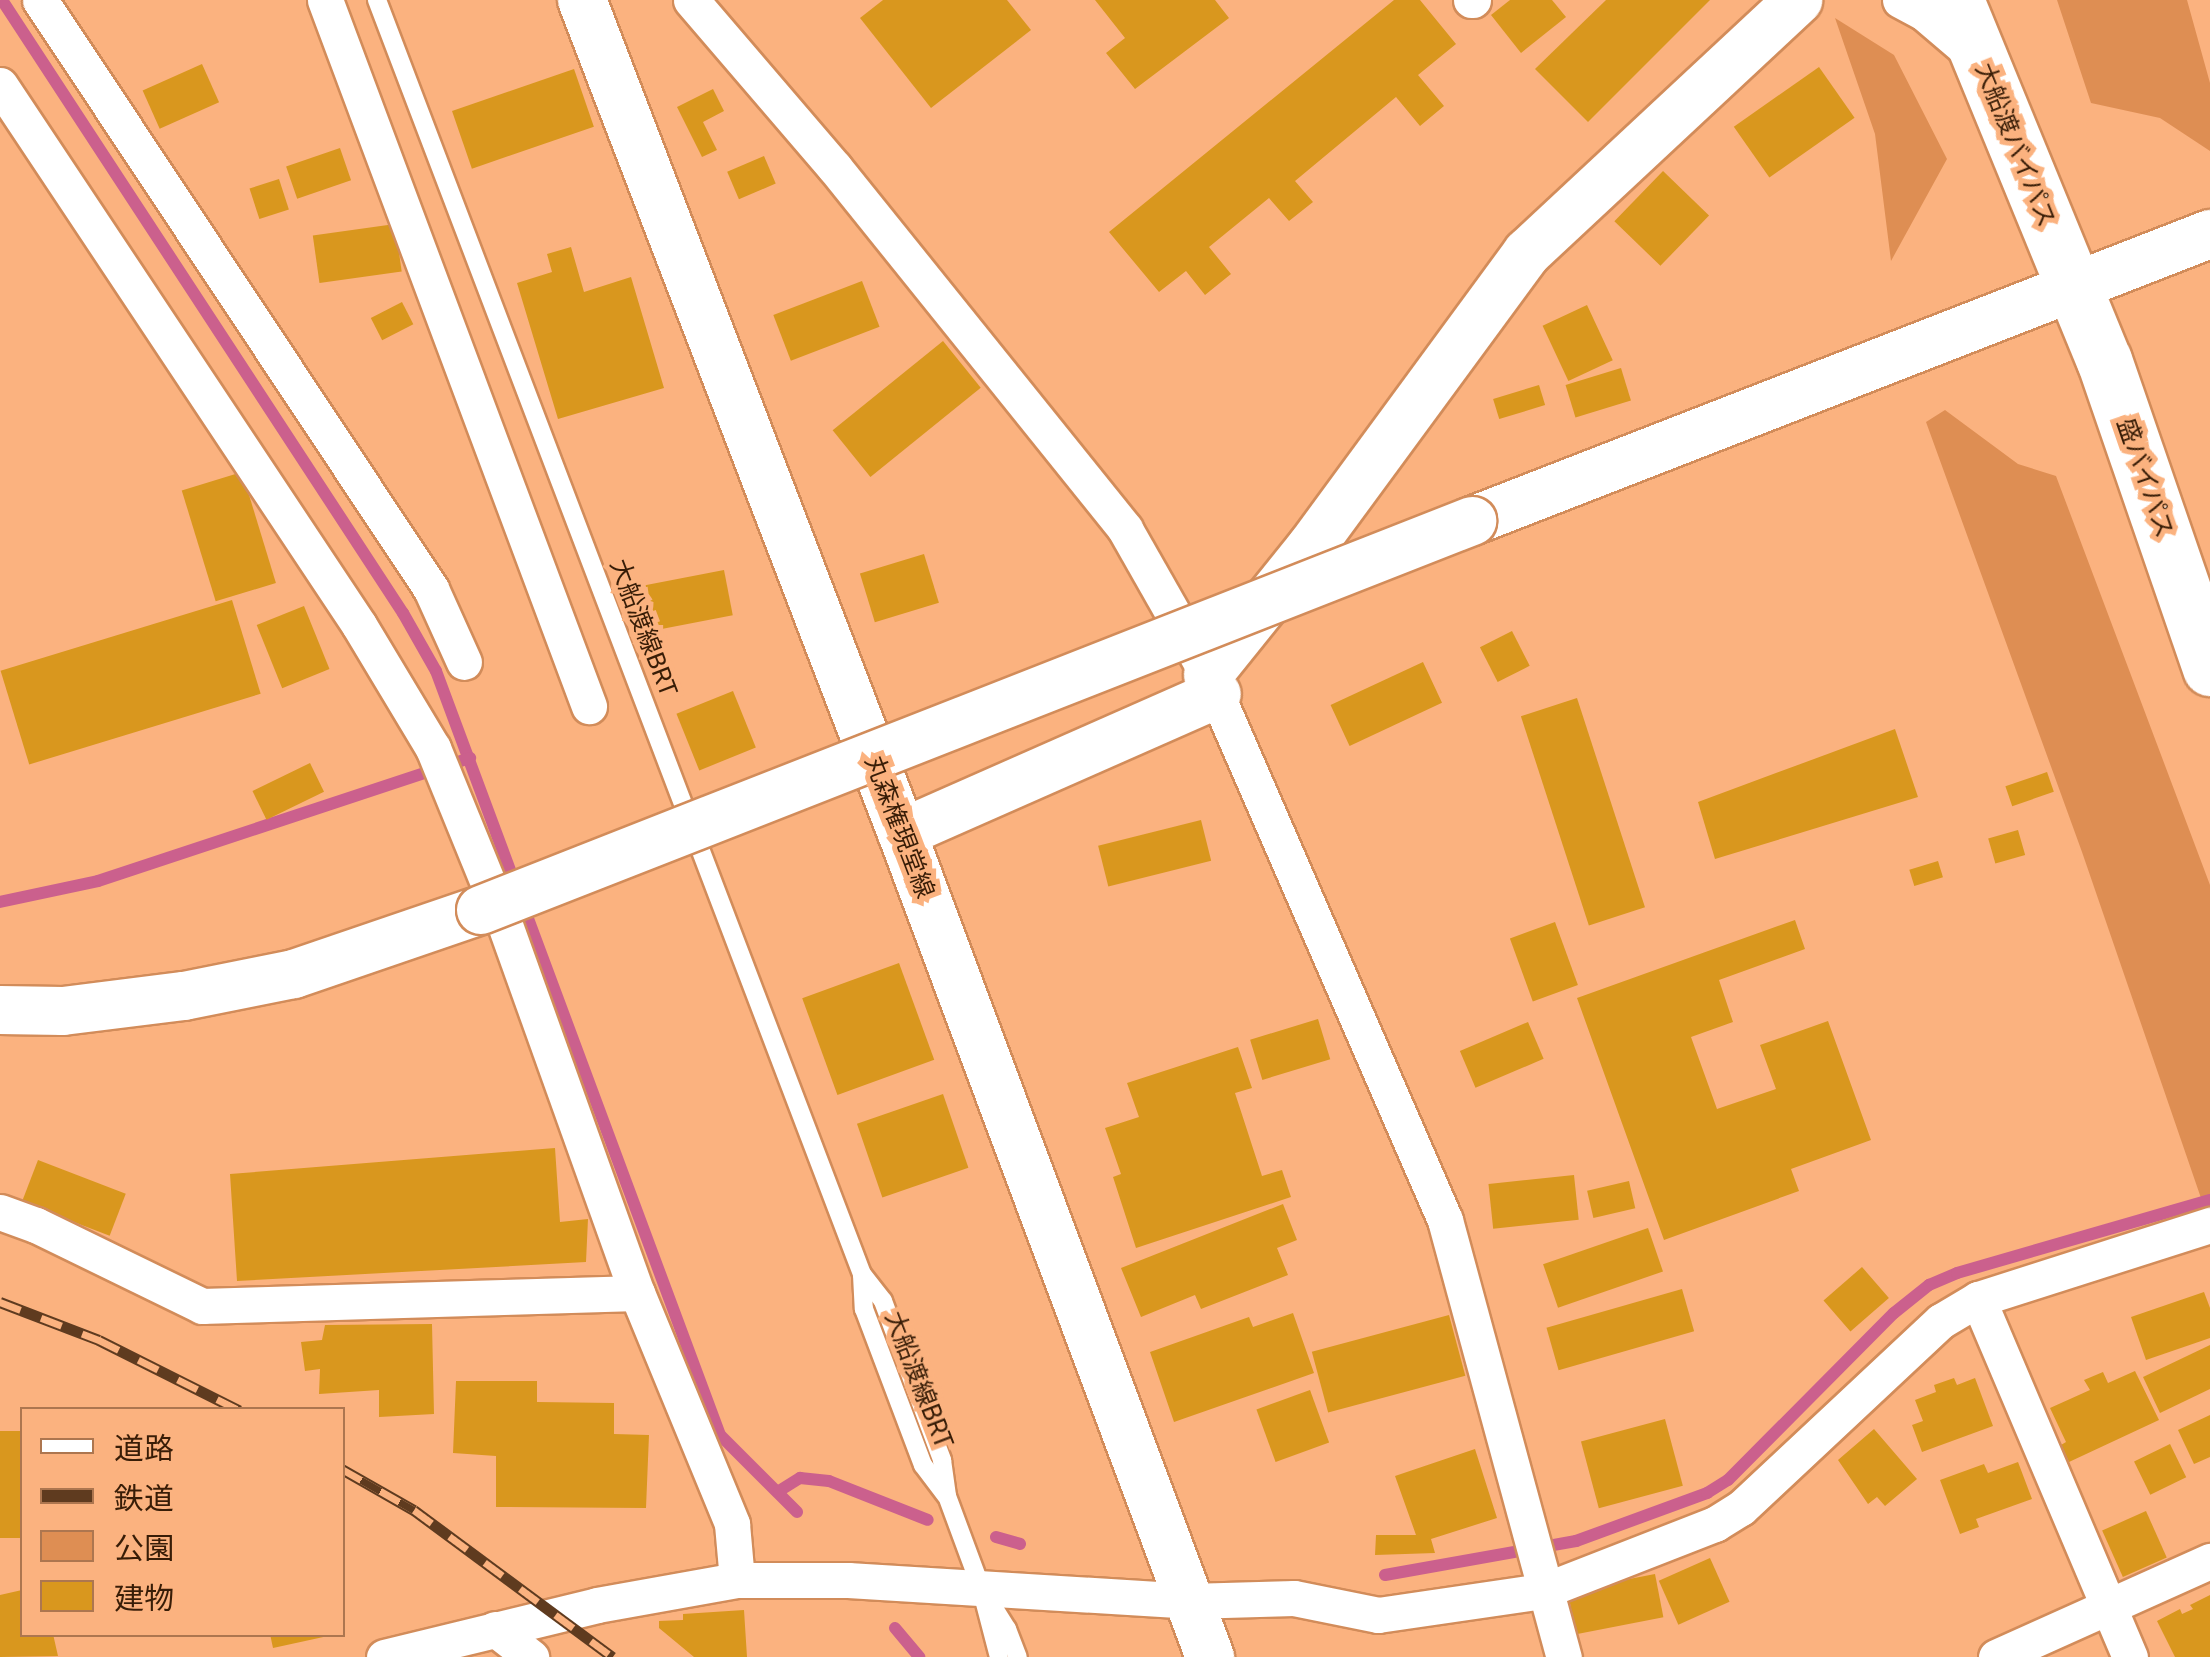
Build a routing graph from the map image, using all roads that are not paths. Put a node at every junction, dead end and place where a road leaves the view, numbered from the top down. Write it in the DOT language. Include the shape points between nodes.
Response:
graph roads {
  1 [pos="40,0"];
  2 [pos="325,0"];
  3 [pos="377,0"];
  4 [pos="582,0"];
  5 [pos="691,0"];
  6 [pos="1798,0"];
  7 [pos="1900,0"];
  8 [pos="1956,0"];
  9 [pos="1982,62"];
  10 [pos="0,85"];
  11 [pos="2210,234"];
  12 [pos="2074,290"];
  13 [pos="464,662"];
  14 [pos="2210,668"];
  15 [pos="1212,684"];
  16 [pos="588,706"];
  17 [pos="902,833"];
  18 [pos="0,1010"];
  19 [pos="0,1212"];
  20 [pos="2210,1225"];
  21 [pos="637,1293"];
  22 [pos="1978,1299"];
  23 [pos="2210,1561"];
  24 [pos="1536,1564"];
  25 [pos="736,1580"];
  26 [pos="981,1588"];
  27 [pos="1188,1601"];
  28 [pos="2107,1605"];
  29 [pos="495,1629"];
  30 [pos="444,1650"];
  31 [pos="384,1657"];
  32 [pos="530,1657"];
  33 [pos="999,1657"];
  34 [pos="1018,1657"];
  35 [pos="1210,1657"];
  36 [pos="1564,1657"];
  37 [pos="1996,1657"];
  38 [pos="2130,1657"];
  1 -- 13 [label="street" via="430,590"];
  2 -- 16 [label="street"];
  3 -- 26 [label="lane, 大船渡線BRT" via="862,1274 883,1301"];
  4 -- 17 [label="street, 丸森権現堂線"];
  5 -- 15 [label="street" via="835,168 1124,529"];
  6 -- 15 [label="street" via="1527,253"];
  7 -- 9 [label="street"];
  8 -- 9 [label="highway, 大船渡バイパス"];
  9 -- 12 [label="highway, 大船渡バイパス"];
  10 -- 21 [label="street" via="359,625 433,748 504,922"];
  11 -- 12 [label="street"];
  12 -- 14 [label="highway, 盛バイパス"];
  12 -- 18 [label="street, bridge" via="481,910 294,974 63,1011"];
  15 -- 17 [label="street"];
  15 -- 24 [label="street" via="1445,1220"];
  17 -- 27 [label="street, 丸森権現堂線"];
  19 -- 21 [label="street" via="202,1306"];
  20 -- 22 [label="street"];
  21 -- 25 [label="street" via="732,1524"];
  22 -- 24 [label="street" via="1941,1321 1741,1508 1715,1524"];
  22 -- 28 [label="street"];
  23 -- 28 [label="street"];
  24 -- 27 [label="street" via="1378,1615 1294,1598"];
  24 -- 36 [label="street"];
  25 -- 26 [label="street"];
  25 -- 29 [label="street"];
  26 -- 27 [label="street"];
  26 -- 33 [label="lane, 大船渡線BRT"];
  26 -- 34 [label="lane, 大船渡線BRT"];
  27 -- 35 [label="street, 丸森権現堂線"];
  28 -- 37 [label="street"];
  28 -- 38 [label="street"];
  29 -- 30 [label="street"];
  29 -- 32 [label="street"];
  30 -- 31 [label="street"];
}
